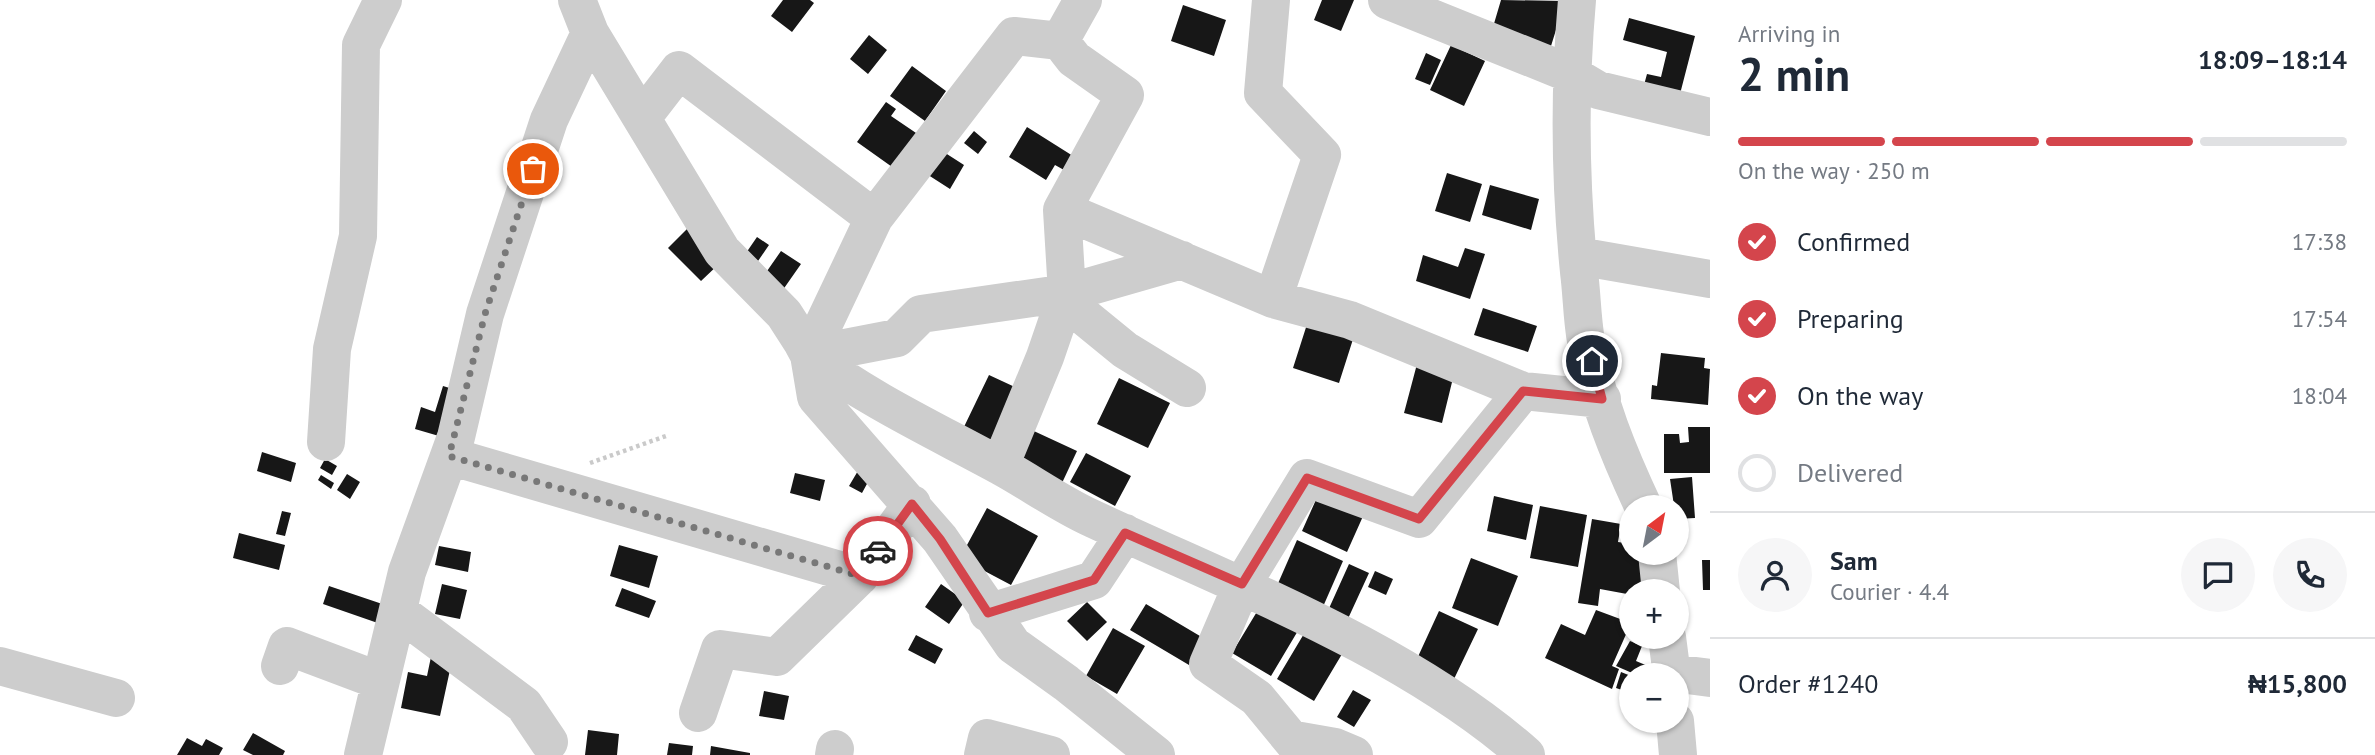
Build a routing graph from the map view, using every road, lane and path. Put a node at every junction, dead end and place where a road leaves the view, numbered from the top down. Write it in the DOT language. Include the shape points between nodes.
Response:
graph roads {
  1 [pos="383,0"];
  2 [pos="1083,0"];
  3 [pos="1271,0"];
  4 [pos="1387,0"];
  5 [pos="1577,0"];
  6 [pos="584,16"];
  7 [pos="1059,41"];
  8 [pos="1571,74"];
  9 [pos="1710,117"];
  10 [pos="642,118"];
  11 [pos="1062,210"];
  12 [pos="874,218"];
  13 [pos="1578,256"];
  14 [pos="1182,260"];
  15 [pos="1710,279"];
  16 [pos="1066,297"];
  17 [pos="1273,299"];
  18 [pos="809,355"];
  19 [pos="1187,388"];
  20 [pos="1523,391"];
  21 [pos="1602,399"];
  22 [pos="666,436"];
  23 [pos="326,442"];
  24 [pos="449,456"];
  25 [pos="588,463"];
  26 [pos="1000,466"];
  27 [pos="1638,495"];
  28 [pos="912,504"];
  29 [pos="1125,533"];
  30 [pos="860,576"];
  31 [pos="1242,584"];
  32 [pos="398,611"];
  33 [pos="988,613"];
  34 [pos="1670,662"];
  35 [pos="0,666"];
  36 [pos="280,666"];
  37 [pos="1710,678"];
  38 [pos="380,681"];
  39 [pos="116,698"];
  40 [pos="698,713"];
  41 [pos="1676,733"];
  42 [pos="549,742"];
  43 [pos="1300,747"];
  44 [pos="363,755"];
  45 [pos="983,755"];
  46 [pos="1051,755"];
  47 [pos="1156,755"];
  48 [pos="1354,755"];
  49 [pos="1526,755"];
  50 [pos="1678,755"];
  1 -- 23 [label="street" via="361,45 358,236 332,349"];
  2 -- 7 [label="street"];
  3 -- 17 [label="street" via="1264,93 1322,155"];
  4 -- 8 [label="street"];
  5 -- 8 [label="street"];
  6 -- 10 [label="street"];
  6 -- 24 [label="street" via="485,314"];
  7 -- 11 [label="street" via="1074,59 1125,95"];
  7 -- 12 [label="street" via="1014,36"];
  8 -- 9 [label="street" via="1598,90"];
  8 -- 13 [label="street"];
  10 -- 12 [label="street" via="679,70"];
  10 -- 18 [label="street" via="722,251 784,314"];
  11 -- 14 [label="street"];
  11 -- 16 [label="street"];
  12 -- 18 [label="street"];
  13 -- 15 [label="street"];
  13 -- 21 [label="street" via="1586,342"];
  14 -- 16 [label="street"];
  14 -- 17 [label="street"];
  16 -- 18 [label="street" via="921,314 897,338"];
  16 -- 19 [label="street" via="1125,350"];
  16 -- 26 [label="street"];
  17 -- 20 [label="street" via="1350,320"];
  18 -- 26 [label="street" via="847,383"];
  18 -- 28 [label="street" via="816,397"];
  20 -- 21 [label="street"];
  20 -- 31 [label="street" via="1419,519 1307,478"];
  21 -- 27 [label="street" via="1620,458"];
  22 -- 25 [label="path"];
  24 -- 30 [label="street"];
  24 -- 32 [label="street" via="407,572"];
  26 -- 29 [label="street"];
  28 -- 30 [label="street"];
  28 -- 33 [label="street"];
  29 -- 31 [label="street"];
  29 -- 33 [label="street" via="1094,580"];
  30 -- 40 [label="street" via="778,657 720,649"];
  31 -- 43 [label="street" via="1208,664 1257,698"];
  31 -- 49 [label="street" via="1388,660"];
  32 -- 38 [label="street"];
  32 -- 42 [label="street" via="524,705"];
  33 -- 47 [label="street" via="1013,645"];
  34 -- 37 [label="street"];
  35 -- 39 [label="street"];
  36 -- 38 [label="street" via="287,646"];
  38 -- 44 [label="street"];
  41 -- 50 [label="street"];
  43 -- 48 [label="street" via="1335,747"];
  45 -- 46 [label="street" via="987,738"];
}
